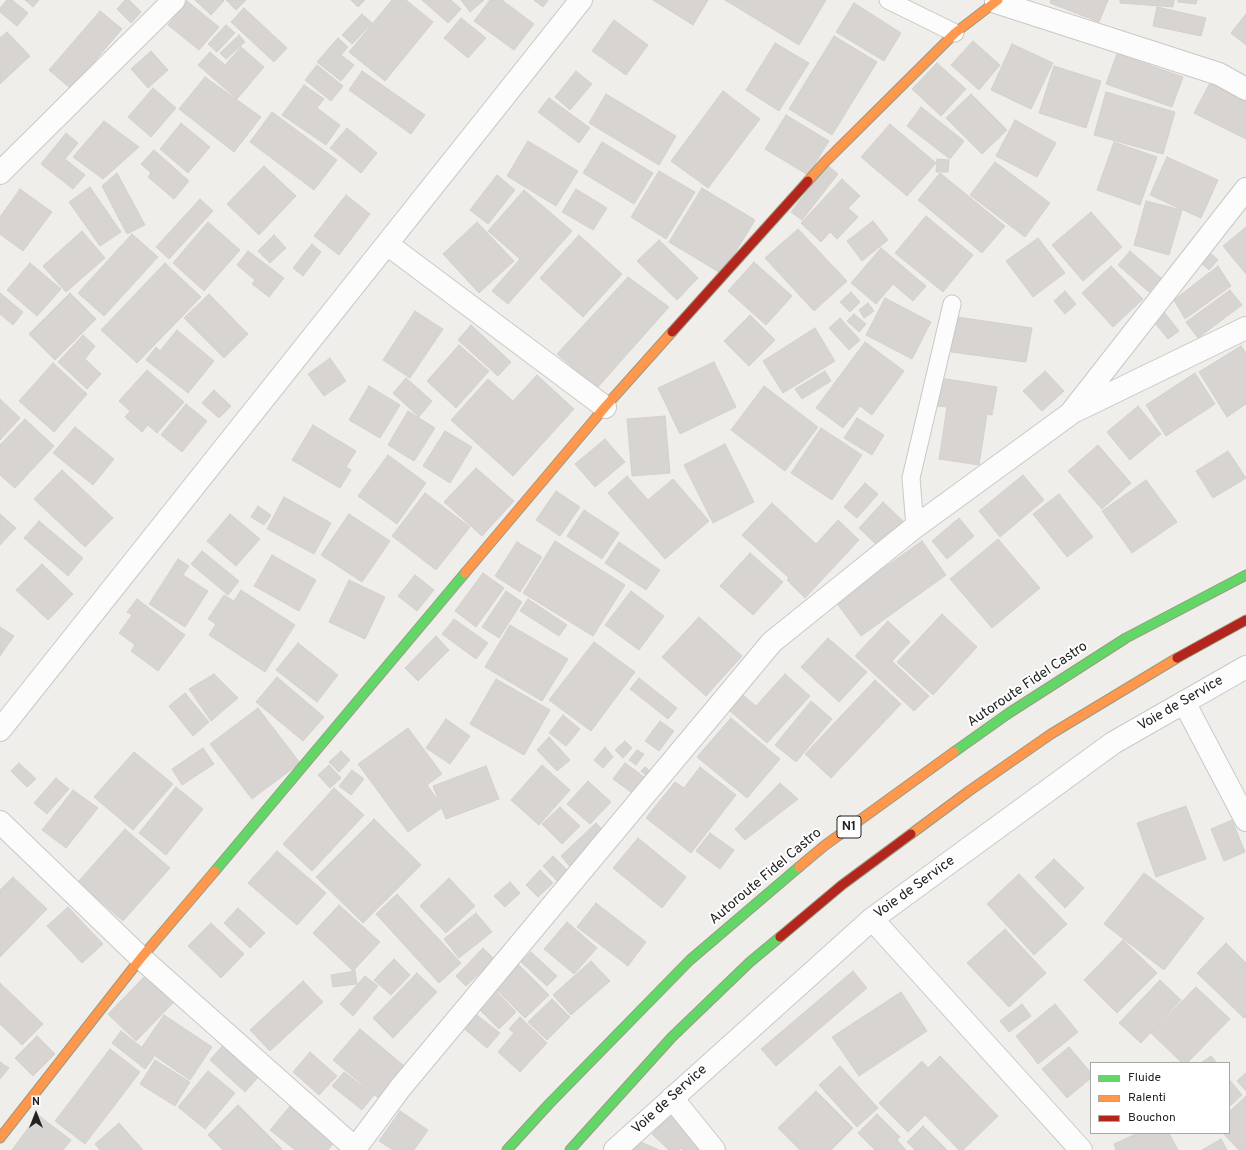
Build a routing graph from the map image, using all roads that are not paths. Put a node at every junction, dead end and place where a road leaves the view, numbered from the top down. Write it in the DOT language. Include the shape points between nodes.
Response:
graph roads {
  1 [pos="174,0"];
  2 [pos="581,0"];
  3 [pos="888,0"];
  4 [pos="997,1"];
  5 [pos="955,33"];
  6 [pos="1246,89"];
  7 [pos="0,173"];
  8 [pos="1246,189"];
  9 [pos="387,244"];
  10 [pos="952,304"];
  11 [pos="1246,328"];
  12 [pos="605,407"];
  13 [pos="1070,414"];
  14 [pos="915,527"];
  15 [pos="1246,575"];
  16 [pos="1246,620"];
  17 [pos="1246,667"];
  18 [pos="1184,702"];
  19 [pos="0,730"];
  20 [pos="1246,820"];
  21 [pos="0,822"];
  22 [pos="872,919"];
  23 [pos="140,958"];
  24 [pos="672,1098"];
  25 [pos="0,1138"];
  26 [pos="356,1150"];
  27 [pos="507,1150"];
  28 [pos="570,1150"];
  29 [pos="615,1150"];
  30 [pos="714,1150"];
  31 [pos="1081,1150"];
  1 -- 7 [label="street"];
  2 -- 9 [label="street"];
  3 -- 5 [label="lane"];
  4 -- 5 [label="main road"];
  4 -- 6 [label="street" via="1219,74"];
  5 -- 12 [label="main road" via="825,162"];
  8 -- 13 [label="street"];
  9 -- 12 [label="street"];
  9 -- 19 [label="street"];
  10 -- 14 [label="lane" via="911,478"];
  11 -- 13 [label="street"];
  12 -- 23 [label="main road"];
  13 -- 14 [label="street"];
  14 -- 26 [label="street" via="772,642 401,1087"];
  15 -- 27 [label="main road, Autoroute Fidel Castro / N1" via="1126,638 1009,713 824,846 690,960 548,1104"];
  16 -- 28 [label="main road" via="1164,665 1051,734 842,884 750,962 678,1031"];
  17 -- 18 [label="street, Voie de Service"];
  18 -- 20 [label="street"];
  18 -- 22 [label="street, Voie de Service" via="1113,743"];
  21 -- 23 [label="street"];
  22 -- 24 [label="street, Voie de Service"];
  22 -- 31 [label="street"];
  23 -- 25 [label="main road"];
  23 -- 26 [label="street"];
  24 -- 29 [label="street, Voie de Service"];
  24 -- 30 [label="street"];
}
